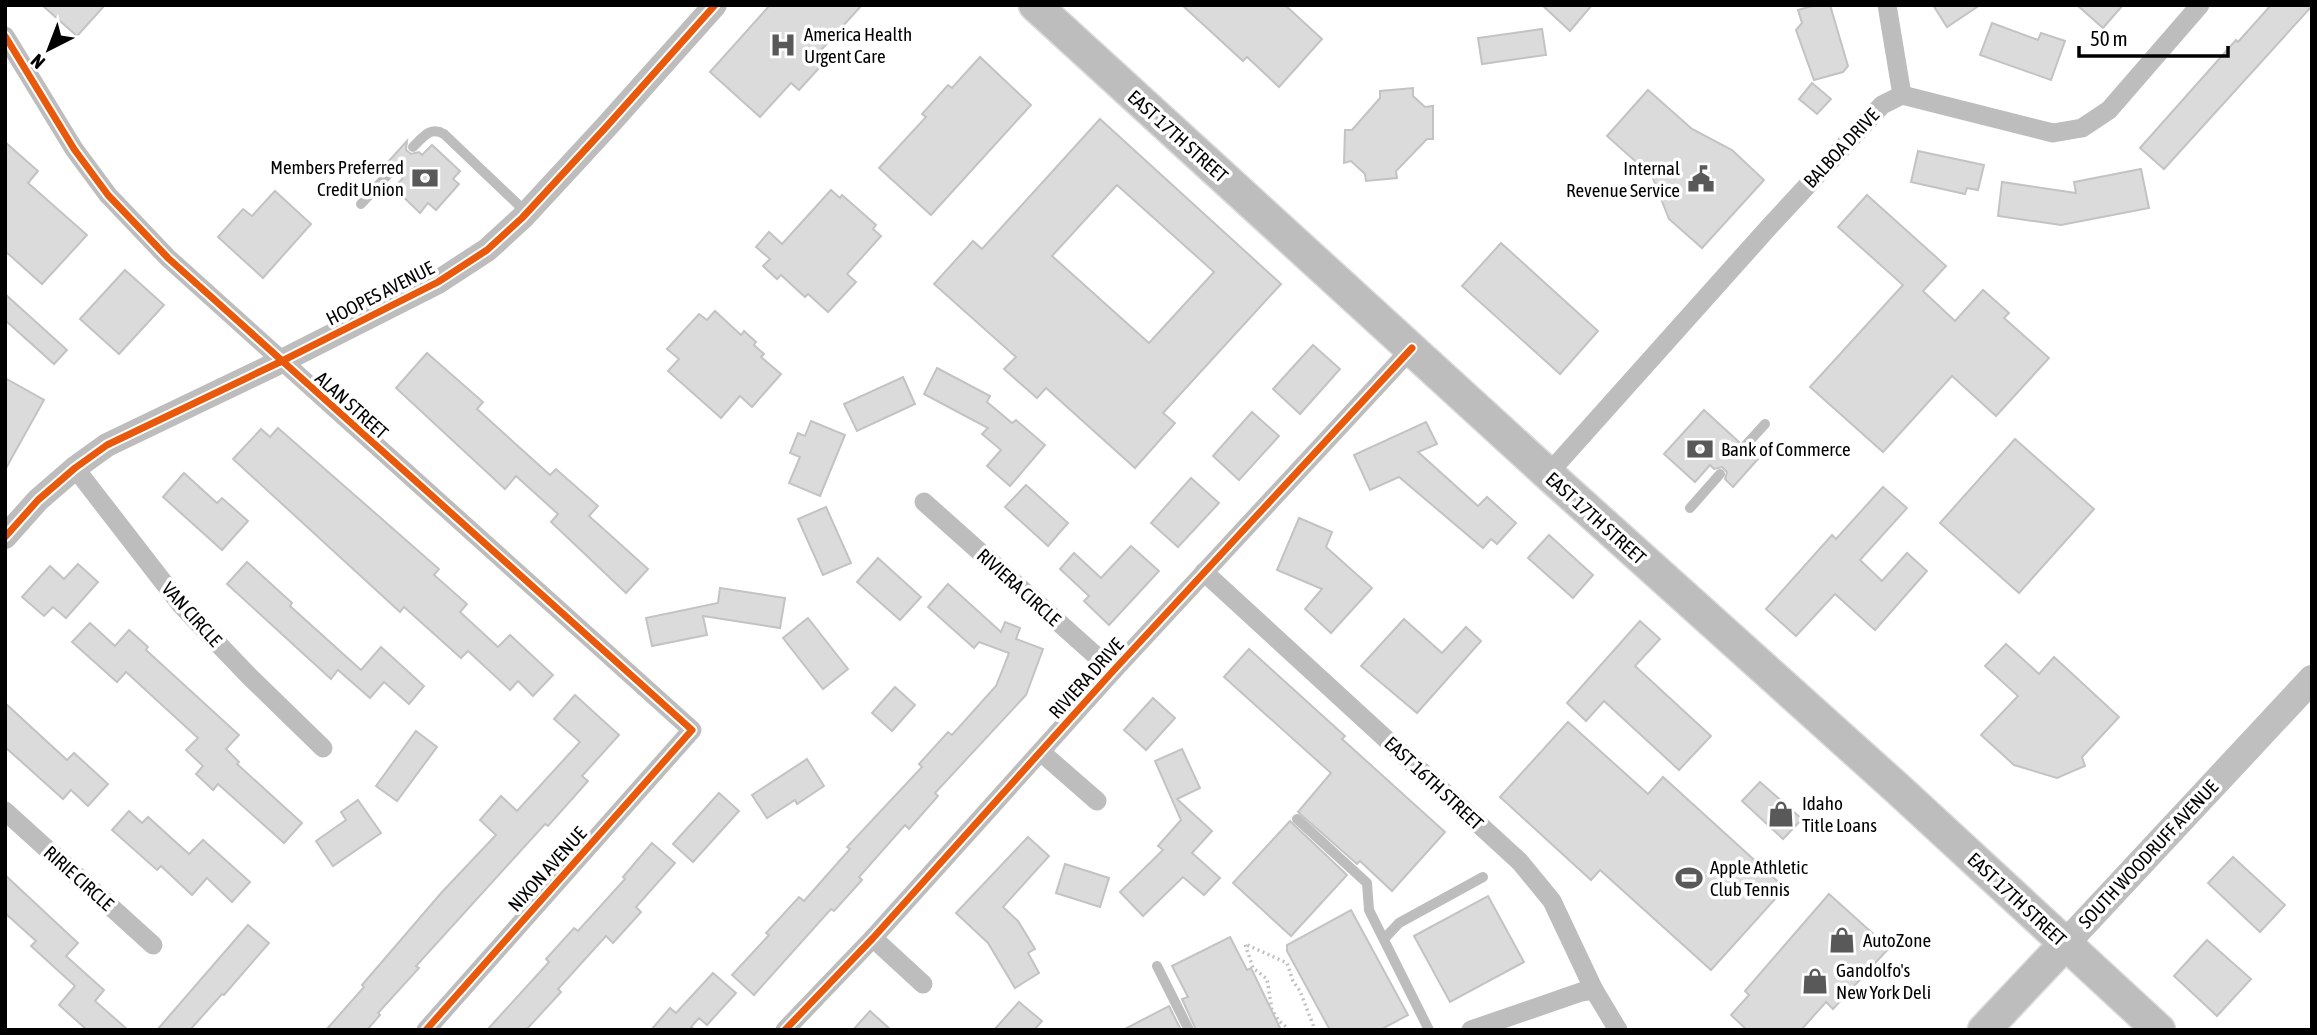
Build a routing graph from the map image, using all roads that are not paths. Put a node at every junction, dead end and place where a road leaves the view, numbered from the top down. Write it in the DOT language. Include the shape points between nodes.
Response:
graph roads {
  1 [pos="715,5"];
  2 [pos="1035,5"];
  3 [pos="1886,5"];
  4 [pos="2200,5"];
  5 [pos="5,36"];
  6 [pos="1902,95"];
  7 [pos="413,147"];
  8 [pos="393,169"];
  9 [pos="360,204"];
  10 [pos="526,212"];
  11 [pos="1412,348"];
  12 [pos="280,362"];
  13 [pos="1765,424"];
  14 [pos="1744,447"];
  15 [pos="75,468"];
  16 [pos="1548,474"];
  17 [pos="1720,474"];
  18 [pos="924,502"];
  19 [pos="1690,508"];
  20 [pos="5,537"];
  21 [pos="1203,572"];
  22 [pos="1113,671"];
  23 [pos="2312,679"];
  24 [pos="692,730"];
  25 [pos="323,748"];
  26 [pos="1042,752"];
  27 [pos="1097,802"];
  28 [pos="5,811"];
  29 [pos="1297,820"];
  30 [pos="1483,877"];
  31 [pos="873,938"];
  32 [pos="1384,939"];
  33 [pos="2065,944"];
  34 [pos="153,945"];
  35 [pos="1157,966"];
  36 [pos="923,984"];
  37 [pos="1594,990"];
  38 [pos="1479,1028"];
  39 [pos="426,1030"];
  40 [pos="785,1030"];
  41 [pos="1189,1030"];
  42 [pos="1429,1030"];
  43 [pos="1618,1030"];
  44 [pos="1984,1030"];
  45 [pos="2159,1030"];
  1 -- 10 [label="street, HOOPES AVENUE"];
  2 -- 11 [label="main road, EAST 17TH STREET"];
  3 -- 6 [label="street"];
  4 -- 6 [label="street" via="2109,110 2082,128 2053,133"];
  5 -- 12 [label="street, ALAN STREET" via="74,149 108,195"];
  6 -- 16 [label="street, BALBOA DRIVE" via="1882,105 1822,168"];
  7 -- 10 [label="lane" via="431,131 444,134"];
  8 -- 9 [label="lane"];
  10 -- 12 [label="street, HOOPES AVENUE" via="487,250 438,282"];
  11 -- 16 [label="main road, EAST 17TH STREET"];
  11 -- 21 [label="street, RIVIERA DRIVE"];
  12 -- 15 [label="street, HOOPES AVENUE" via="114,441"];
  12 -- 24 [label="street, ALAN STREET"];
  13 -- 14 [label="lane"];
  15 -- 20 [label="street, HOOPES AVENUE"];
  15 -- 25 [label="street, VAN CIRCLE" via="181,605"];
  16 -- 33 [label="main road, EAST 17TH STREET"];
  17 -- 19 [label="lane"];
  18 -- 22 [label="street, RIVIERA CIRCLE"];
  21 -- 22 [label="street, RIVIERA DRIVE"];
  21 -- 37 [label="street, EAST 16TH STREET" via="1520,862 1552,901"];
  22 -- 26 [label="street, RIVIERA DRIVE"];
  23 -- 33 [label="main road, SOUTH WOODRUFF AVENUE"];
  24 -- 39 [label="street, NIXON AVENUE"];
  26 -- 27 [label="street"];
  26 -- 31 [label="street, RIVIERA DRIVE"];
  28 -- 34 [label="street, RIRIE CIRCLE"];
  29 -- 32 [label="lane" via="1367,883 1369,910"];
  30 -- 32 [label="lane" via="1399,923"];
  31 -- 36 [label="street"];
  31 -- 40 [label="street, RIVIERA DRIVE"];
  32 -- 42 [label="lane"];
  33 -- 44 [label="main road, SOUTH WOODRUFF AVENUE"];
  33 -- 45 [label="main road, EAST 17TH STREET"];
  35 -- 41 [label="lane"];
  37 -- 38 [label="street"];
  37 -- 43 [label="street, EAST 16TH STREET"];
}
